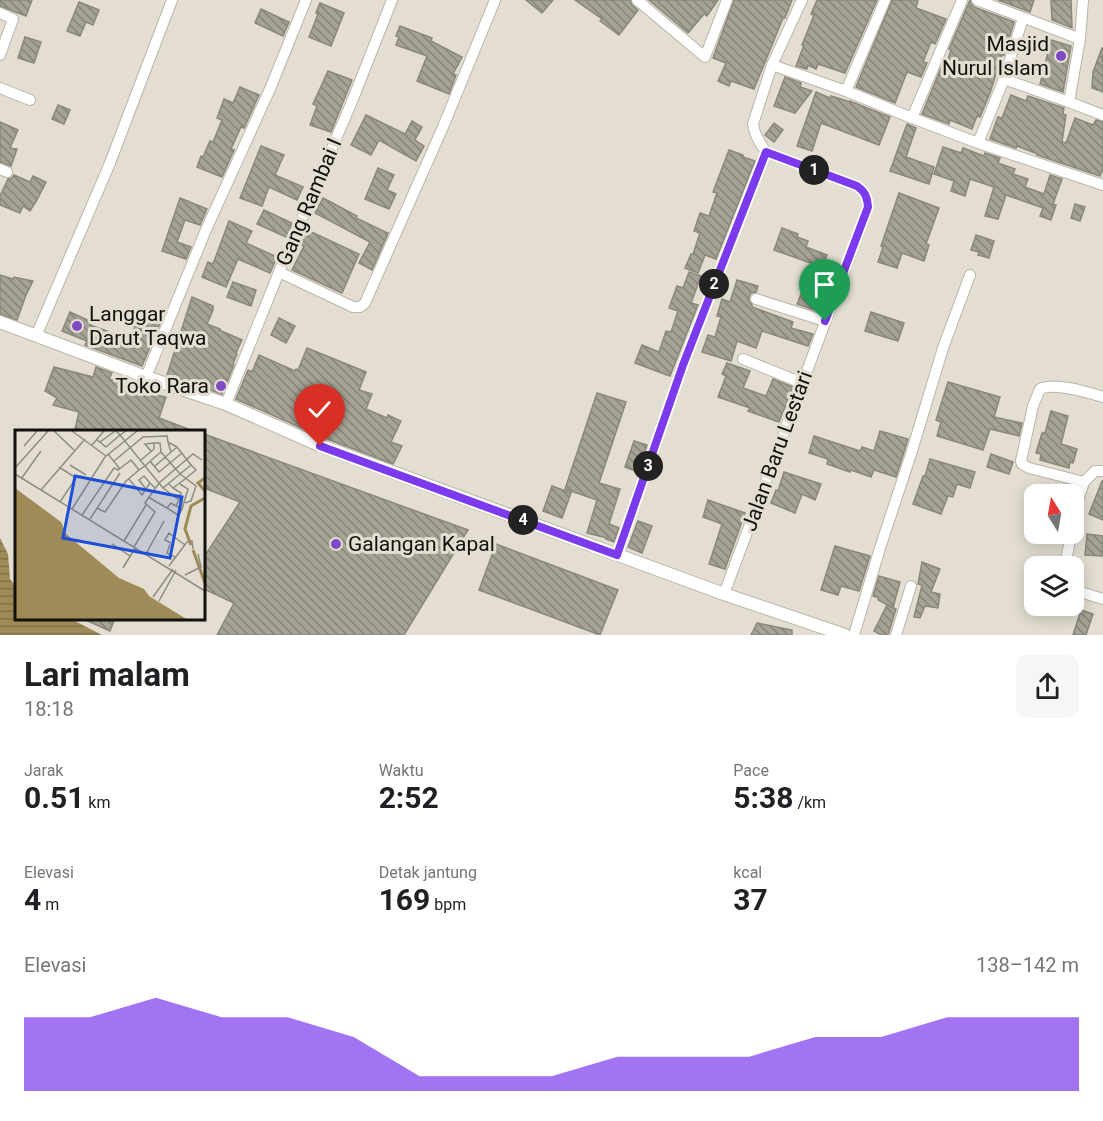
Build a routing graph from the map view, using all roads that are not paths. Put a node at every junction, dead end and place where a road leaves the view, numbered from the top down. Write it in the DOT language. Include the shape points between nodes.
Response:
graph roads {
  1 [pos="172,0"];
  2 [pos="306,0"];
  3 [pos="392,0"];
  4 [pos="495,0"];
  5 [pos="637,0"];
  6 [pos="727,0"];
  7 [pos="802,0"];
  8 [pos="885,0"];
  9 [pos="962,0"];
  10 [pos="977,0"];
  11 [pos="1083,0"];
  12 [pos="3,14"];
  13 [pos="1023,18"];
  14 [pos="1080,39"];
  15 [pos="0,55"];
  16 [pos="772,64"];
  17 [pos="1004,79"];
  18 [pos="0,88"];
  19 [pos="846,90"];
  20 [pos="30,100"];
  21 [pos="1069,102"];
  22 [pos="1103,114"];
  23 [pos="912,118"];
  24 [pos="978,143"];
  25 [pos="766,152"];
  26 [pos="1103,186"];
  27 [pos="279,272"];
  28 [pos="970,275"];
  29 [pos="756,299"];
  30 [pos="825,321"];
  31 [pos="0,322"];
  32 [pos="36,336"];
  33 [pos="743,359"];
  34 [pos="146,377"];
  35 [pos="802,383"];
  36 [pos="1103,397"];
  37 [pos="226,404"];
  38 [pos="1103,471"];
  39 [pos="1084,482"];
  40 [pos="617,555"];
  41 [pos="911,586"];
  42 [pos="1084,593"];
  43 [pos="724,594"];
  44 [pos="1103,599"];
  45 [pos="845,635"];
  46 [pos="854,635"];
  47 [pos="896,635"];
  1 -- 32 [label="street" via="110,163"];
  2 -- 34 [label="street"];
  3 -- 27 [label="street, Gang Rambai I"];
  4 -- 27 [label="street" via="365,303 353,307"];
  5 -- 6 [label="street" via="705,57"];
  7 -- 16 [label="street"];
  8 -- 19 [label="street"];
  9 -- 23 [label="street"];
  10 -- 13 [label="street"];
  11 -- 14 [label="street"];
  12 -- 15 [label="street" via="13,19"];
  13 -- 14 [label="street"];
  13 -- 17 [label="street"];
  14 -- 21 [label="street"];
  16 -- 19 [label="street"];
  16 -- 25 [label="street" via="753,124"];
  17 -- 21 [label="street"];
  17 -- 24 [label="street"];
  18 -- 20 [label="street"];
  19 -- 23 [label="street"];
  21 -- 22 [label="street"];
  23 -- 24 [label="street"];
  24 -- 26 [label="street"];
  25 -- 30 [label="street, Jalan Baru Lestari" via="857,186 867,197 868,207"];
  25 -- 40 [label="street" via="683,365"];
  27 -- 37 [label="street, Gang Rambai I"];
  28 -- 46 [label="street" via="943,348"];
  29 -- 30 [label="street"];
  30 -- 35 [label="street, Jalan Baru Lestari"];
  31 -- 32 [label="street"];
  32 -- 34 [label="street"];
  33 -- 35 [label="street"];
  34 -- 37 [label="street"];
  35 -- 43 [label="street, Jalan Baru Lestari"];
  36 -- 39 [label="street" via="1050,386 1040,389 1020,461 1029,468"];
  37 -- 40 [label="street" via="320,446"];
  38 -- 39 [label="street" via="1095,471"];
  40 -- 43 [label="street"];
  41 -- 47 [label="street"];
  42 -- 44 [label="street"];
  43 -- 45 [label="street"];
}
